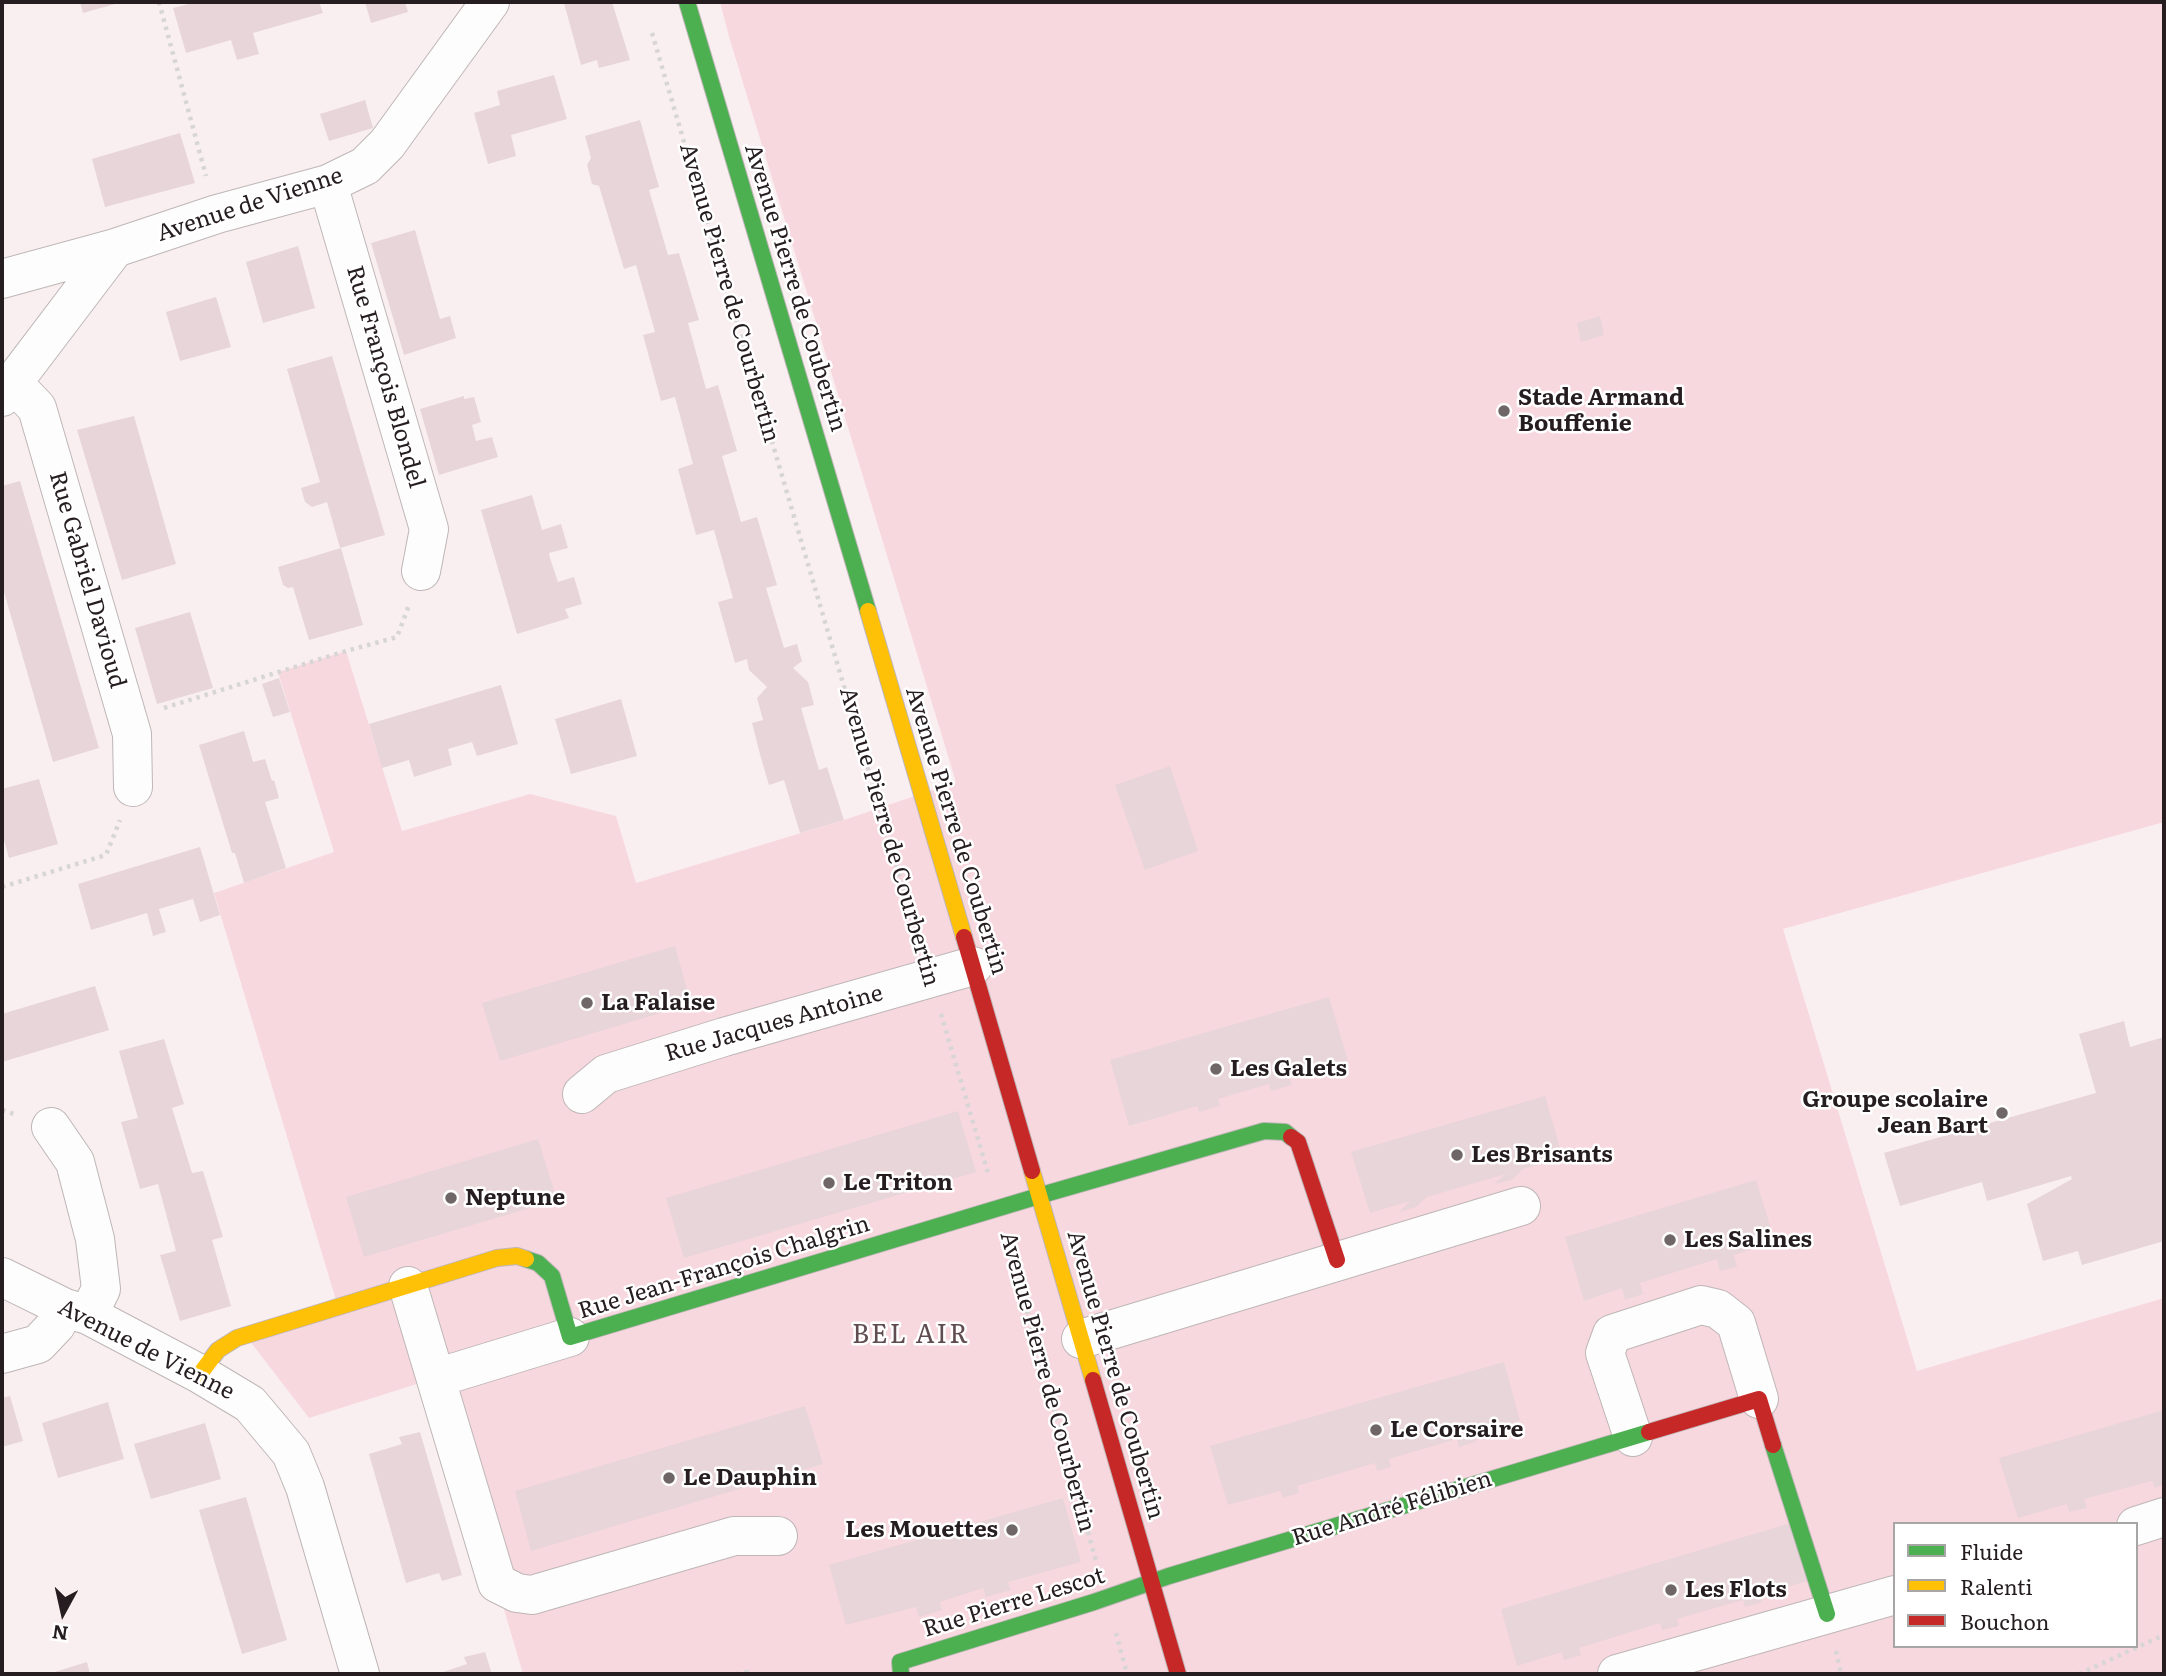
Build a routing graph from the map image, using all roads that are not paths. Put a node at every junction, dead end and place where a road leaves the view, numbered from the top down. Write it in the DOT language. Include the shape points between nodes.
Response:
graph roads {
  1 [pos="490,2"];
  2 [pos="687,2"];
  3 [pos="328,184"];
  4 [pos="116,248"];
  5 [pos="2,279"];
  6 [pos="7,390"];
  7 [pos="421,571"];
  8 [pos="133,787"];
  9 [pos="973,966"];
  10 [pos="582,1094"];
  11 [pos="51,1127"];
  12 [pos="1040,1197"];
  13 [pos="1521,1206"];
  14 [pos="1337,1260"];
  15 [pos="2,1277"];
  16 [pos="408,1286"];
  17 [pos="77,1312"];
  18 [pos="570,1337"];
  19 [pos="1080,1339"];
  20 [pos="2,1354"];
  21 [pos="200,1374"];
  22 [pos="436,1378"];
  23 [pos="1759,1399"];
  24 [pos="1633,1437"];
  25 [pos="2164,1517"];
  26 [pos="2138,1524"];
  27 [pos="778,1536"];
  28 [pos="1152,1583"];
  29 [pos="1893,1596"];
  30 [pos="1827,1614"];
  31 [pos="360,1674"];
  32 [pos="901,1674"];
  33 [pos="1178,1674"];
  34 [pos="1617,1674"];
  1 -- 3 [label="street, Avenue de Vienne" via="387,144 365,166"];
  2 -- 9 [label="street, Avenue Pierre de Coubertin"];
  3 -- 4 [label="street, Avenue de Vienne"];
  3 -- 7 [label="street, Rue François Blondel" via="429,529"];
  4 -- 5 [label="street, Avenue de Vienne"];
  4 -- 6 [label="street"];
  6 -- 8 [label="street, Rue Gabriel Davioud" via="37,408 132,734"];
  9 -- 10 [label="street, Rue Jacques Antoine" via="606,1074"];
  9 -- 12 [label="street, Avenue Pierre de Coubertin"];
  11 -- 17 [label="street" via="75,1162 95,1239 102,1289"];
  12 -- 14 [label="street, Rue Jean-François Chalgrin" via="1264,1131 1285,1132 1298,1142"];
  12 -- 18 [label="street, Rue Jean-François Chalgrin"];
  12 -- 19 [label="street, Avenue Pierre de Coubertin"];
  13 -- 14 [label="street"];
  14 -- 19 [label="street"];
  15 -- 17 [label="street, Avenue de Vienne"];
  16 -- 18 [label="street, Rue Jean-François Chalgrin" via="517,1256 538,1263 552,1276"];
  16 -- 21 [label="street, Rue Jean-François Chalgrin" via="237,1338 218,1350"];
  16 -- 22 [label="street"];
  17 -- 20 [label="street" via="38,1344"];
  17 -- 21 [label="street, Avenue de Vienne"];
  18 -- 22 [label="street"];
  19 -- 28 [label="street, Avenue Pierre de Coubertin"];
  21 -- 31 [label="street, Avenue de Vienne" via="250,1404 291,1453"];
  22 -- 27 [label="street" via="497,1583 517,1593 532,1595 734,1536"];
  23 -- 24 [label="street, Rue André Félibien"];
  23 -- 24 [label="street" via="1736,1324 1717,1309 1700,1305 1612,1334 1605,1353"];
  23 -- 30 [label="street"];
  24 -- 28 [label="street, Rue André Félibien"];
  25 -- 26 [label="street"];
  28 -- 32 [label="street, Rue Pierre Lescot" via="900,1662"];
  28 -- 33 [label="street, Avenue Pierre de Coubertin"];
  29 -- 30 [label="street"];
  30 -- 34 [label="street"];
}
